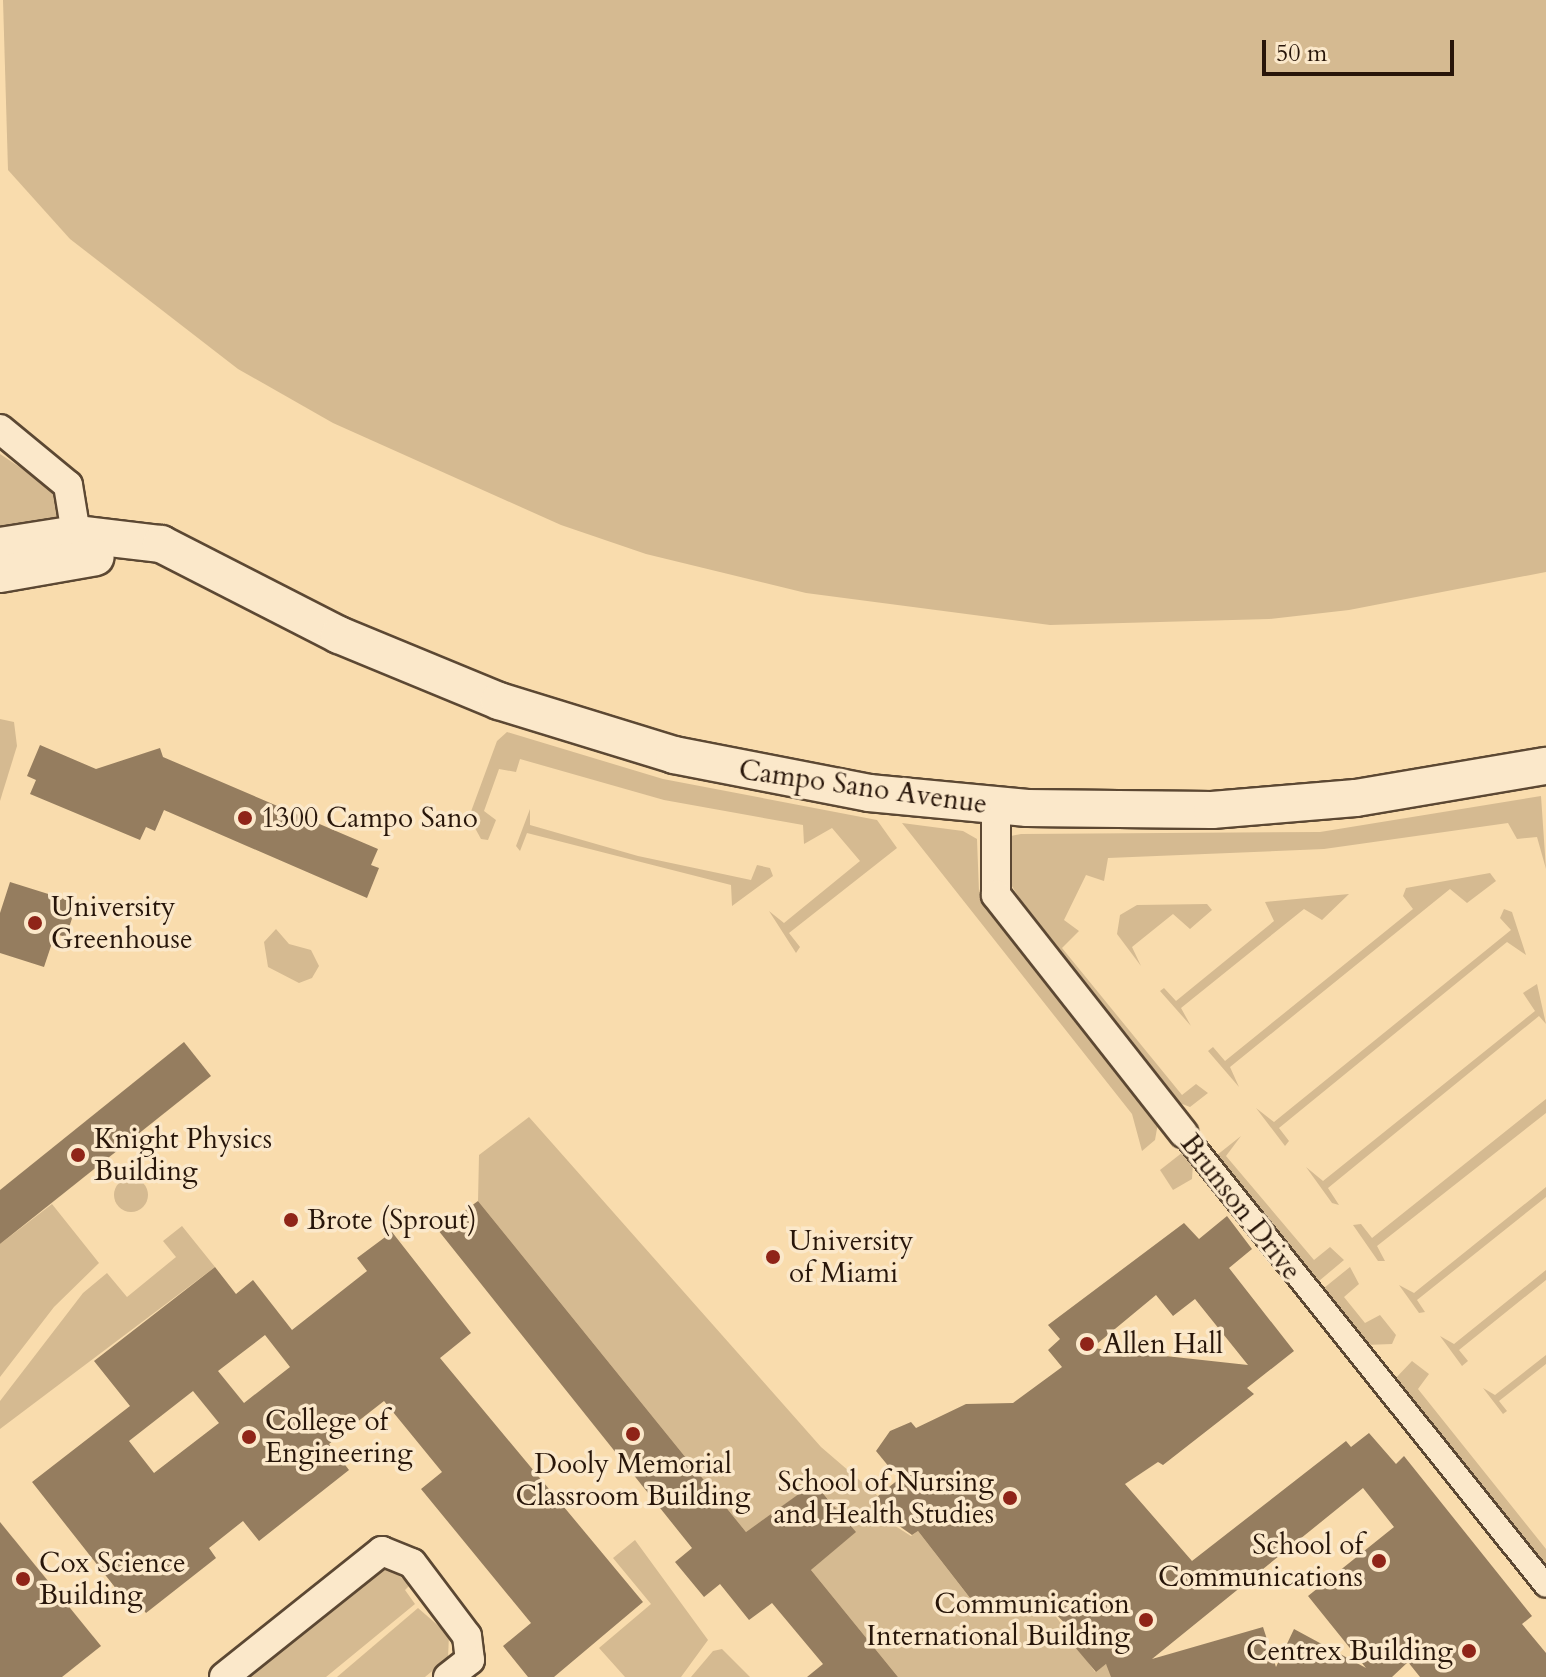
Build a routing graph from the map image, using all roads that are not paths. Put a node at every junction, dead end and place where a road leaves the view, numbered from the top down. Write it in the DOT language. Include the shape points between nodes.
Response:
graph roads {
  1 [pos="0,429"];
  2 [pos="76,534"];
  3 [pos="0,546"];
  4 [pos="214,573"];
  5 [pos="0,574"];
  6 [pos="1546,766"];
  7 [pos="996,806"];
  8 [pos="1183,1133"];
  9 [pos="1546,1586"];
  10 [pos="224,1677"];
  11 [pos="448,1677"];
  1 -- 2 [label="street" via="68,485"];
  2 -- 3 [label="street, Campo Sano Avenue"];
  2 -- 4 [label="street, Campo Sano Avenue" via="161,544"];
  4 -- 5 [label="street, Campo Sano Avenue" via="96,557"];
  4 -- 7 [label="street, Campo Sano Avenue" via="405,664 593,733 811,784"];
  6 -- 7 [label="street, Campo Sano Avenue" via="1263,807"];
  7 -- 8 [label="street, Brunson Drive" via="996,895"];
  8 -- 9 [label="street, Brunson Drive"];
  10 -- 11 [label="street" via="375,1552 393,1551 412,1563 472,1647 470,1660"];
}
